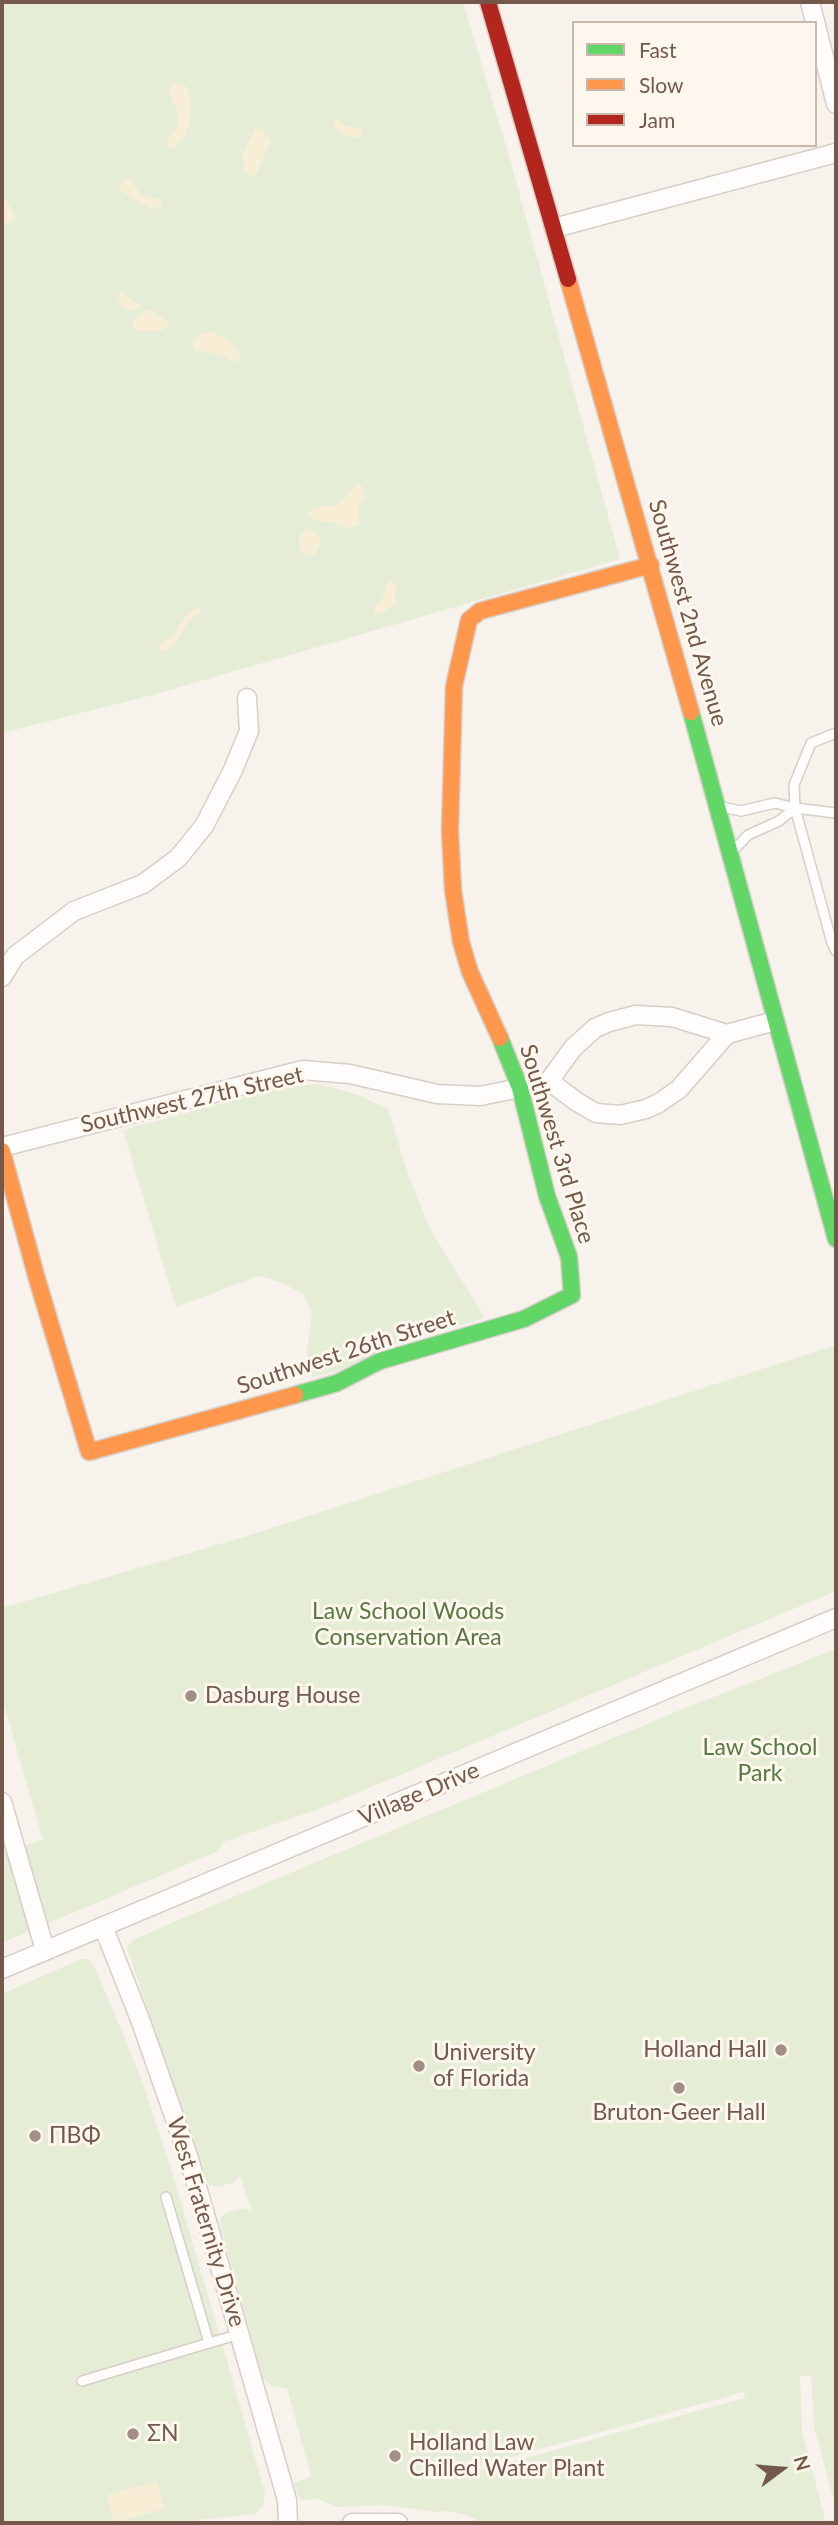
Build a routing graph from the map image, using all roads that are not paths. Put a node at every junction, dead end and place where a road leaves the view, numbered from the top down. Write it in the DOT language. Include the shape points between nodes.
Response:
graph roads {
  1 [pos="488,2"];
  2 [pos="810,2"];
  3 [pos="815,21"];
  4 [pos="817,29"];
  5 [pos="836,104"];
  6 [pos="836,153"];
  7 [pos="554,228"];
  8 [pos="651,565"];
  9 [pos="247,698"];
  10 [pos="836,733"];
  11 [pos="717,806"];
  12 [pos="795,808"];
  13 [pos="836,813"];
  14 [pos="730,856"];
  15 [pos="836,951"];
  16 [pos="2,977"];
  17 [pos="775,1021"];
  18 [pos="727,1034"];
  19 [pos="550,1081"];
  20 [pos="520,1088"];
  21 [pos="2,1149"];
  22 [pos="836,1239"];
  23 [pos="572,1295"];
  24 [pos="836,1618"];
  25 [pos="2,1802"];
  26 [pos="103,1926"];
  27 [pos="45,1950"];
  28 [pos="2,1969"];
  29 [pos="166,2197"];
  30 [pos="240,2334"];
  31 [pos="209,2343"];
  32 [pos="82,2381"];
  33 [pos="288,2523"];
  34 [pos="352,2523"];
  35 [pos="398,2523"];
  1 -- 7 [label="street, Southwest 2nd Avenue"];
  2 -- 3 [label="street"];
  4 -- 5 [label="street"];
  6 -- 7 [label="street"];
  7 -- 8 [label="street, Southwest 2nd Avenue"];
  8 -- 11 [label="street, Southwest 2nd Avenue"];
  8 -- 20 [label="street, Southwest 3rd Place" via="480,611 468,622 454,686 453,890 470,972"];
  9 -- 16 [label="street" via="249,731 233,770 205,826 178,858 143,884 74,911 15,956"];
  10 -- 12 [label="lane" via="811,743 794,785"];
  11 -- 12 [label="lane" via="741,811 775,803"];
  11 -- 14 [label="street, Southwest 2nd Avenue"];
  12 -- 13 [label="lane"];
  12 -- 14 [label="lane" via="748,835"];
  12 -- 15 [label="lane"];
  14 -- 17 [label="street, Southwest 2nd Avenue"];
  17 -- 18 [label="street"];
  17 -- 22 [label="street, Southwest 2nd Avenue"];
  18 -- 19 [label="street" via="660,1015 624,1018 596,1028 584,1038"];
  18 -- 19 [label="street" via="679,1089 646,1110 596,1113"];
  19 -- 20 [label="street, Southwest 27th Street"];
  20 -- 21 [label="street, Southwest 27th Street" via="480,1096 437,1094 350,1074 303,1070"];
  20 -- 23 [label="street, Southwest 3rd Place" via="547,1196 569,1257"];
  21 -- 23 [label="street, Southwest 26th Street" via="89,1452 337,1383 380,1361 524,1319"];
  24 -- 26 [label="street, Village Drive"];
  25 -- 27 [label="street"];
  26 -- 27 [label="street, Village Drive"];
  26 -- 30 [label="street, West Fraternity Drive" via="179,2127"];
  27 -- 28 [label="street, Village Drive"];
  29 -- 31 [label="lane"];
  30 -- 31 [label="lane"];
  30 -- 33 [label="street, West Fraternity Drive" via="287,2500"];
  31 -- 32 [label="lane"];
  34 -- 35 [label="street"];
}
